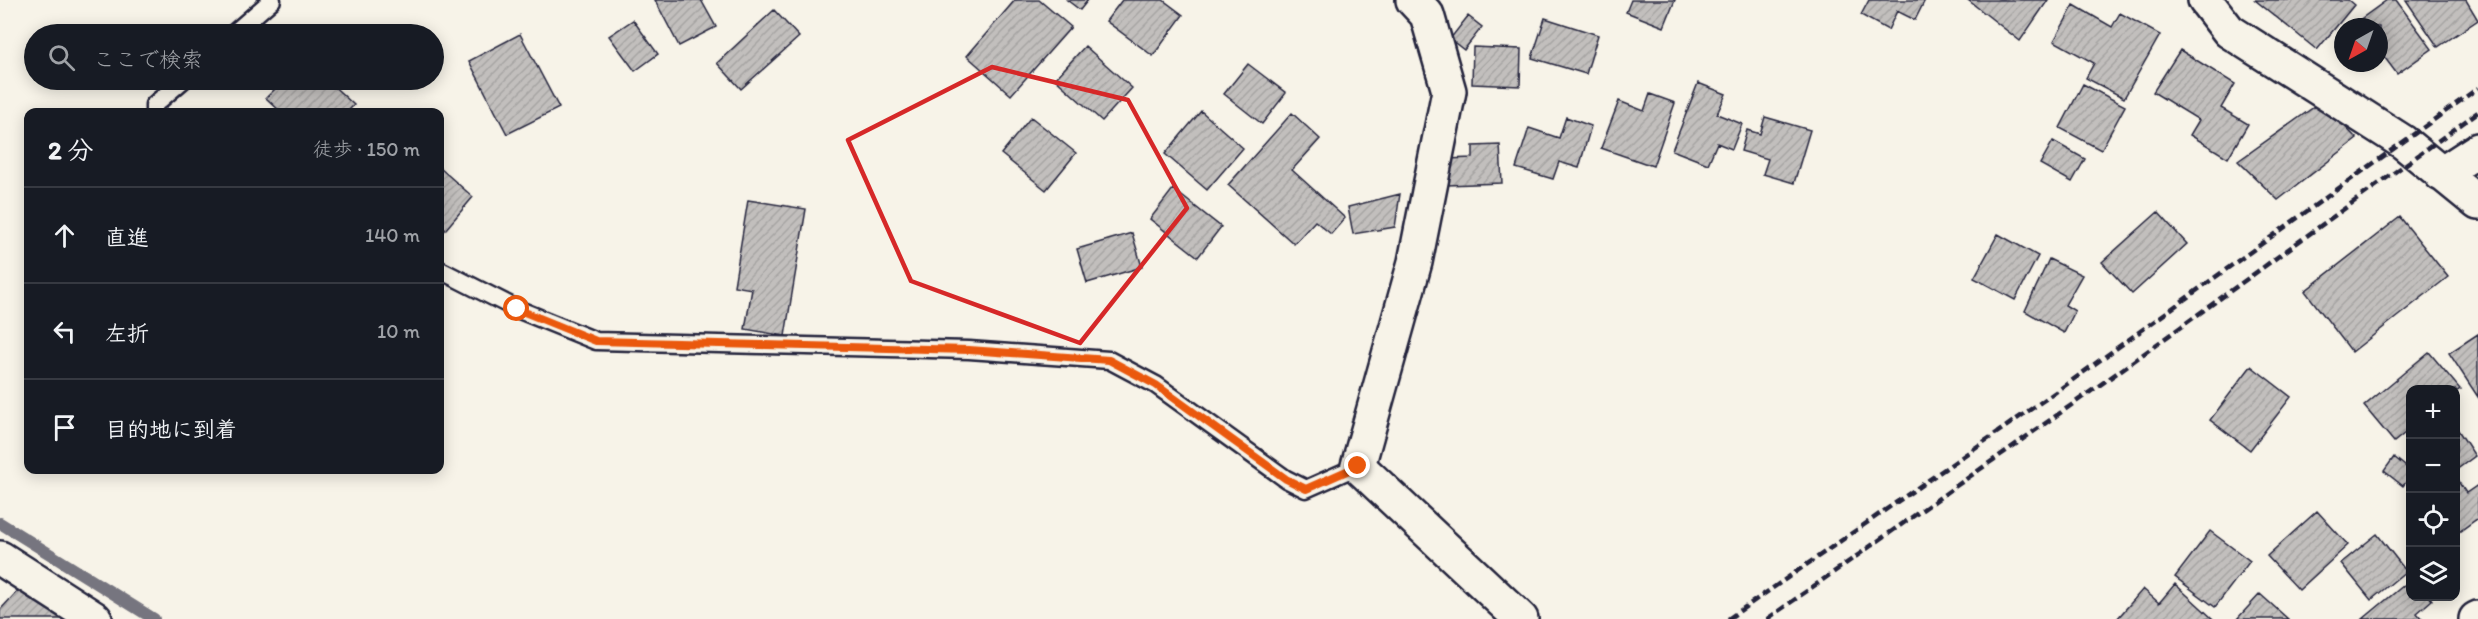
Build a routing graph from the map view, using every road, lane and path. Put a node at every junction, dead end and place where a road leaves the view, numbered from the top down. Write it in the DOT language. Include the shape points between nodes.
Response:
graph roads {
  1 [pos="272,0"];
  2 [pos="1413,0"];
  3 [pos="2205,0"];
  4 [pos="244,24"];
  5 [pos="171,90"];
  6 [pos="154,108"];
  7 [pos="2478,150"];
  8 [pos="2441,174"];
  9 [pos="2478,203"];
  10 [pos="444,272"];
  11 [pos="1358,466"];
  12 [pos="0,558"];
  13 [pos="95,619"];
  14 [pos="1521,619"];
  1 -- 4 [label="lane"];
  2 -- 11 [label="street" via="1427,15 1449,91 1415,262"];
  3 -- 8 [label="street" via="2229,32 2403,142"];
  5 -- 6 [label="lane"];
  7 -- 8 [label="street"];
  8 -- 9 [label="street"];
  10 -- 11 [label="lane" via="517,309 596,341 969,350 1109,360 1156,385 1286,479 1306,489"];
  11 -- 14 [label="street"];
  12 -- 13 [label="street"];
}
